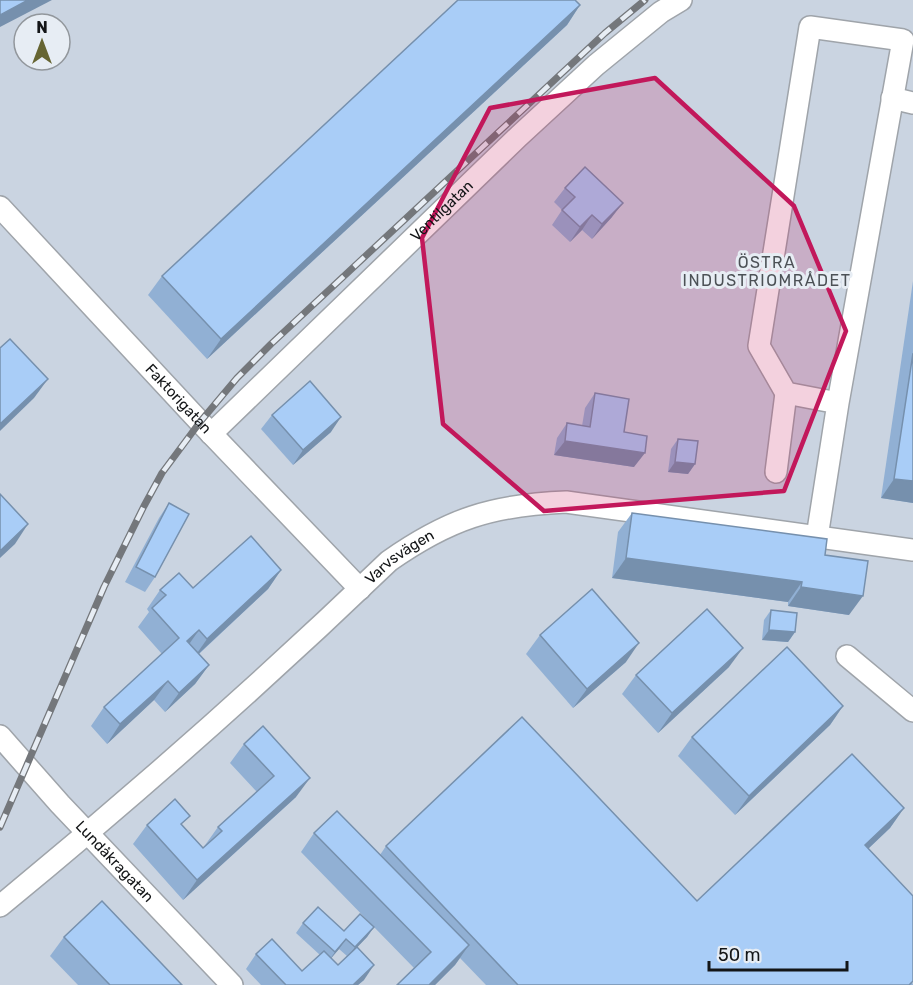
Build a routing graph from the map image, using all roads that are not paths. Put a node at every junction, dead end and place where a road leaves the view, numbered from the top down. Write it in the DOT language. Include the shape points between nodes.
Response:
graph roads {
  1 [pos="681,0"];
  2 [pos="892,98"];
  3 [pos="913,103"];
  4 [pos="0,207"];
  5 [pos="786,393"];
  6 [pos="837,403"];
  7 [pos="211,434"];
  8 [pos="776,472"];
  9 [pos="817,537"];
  10 [pos="913,550"];
  11 [pos="360,589"];
  12 [pos="847,656"];
  13 [pos="913,711"];
  14 [pos="0,736"];
  15 [pos="89,833"];
  16 [pos="0,906"];
  17 [pos="232,985"];
  1 -- 7 [label="street, Ventilgatan" via="597,65 519,136"];
  2 -- 3 [label="street"];
  2 -- 5 [label="street" via="903,40 810,27 759,346"];
  2 -- 6 [label="street"];
  4 -- 7 [label="street, Faktorigatan"];
  5 -- 6 [label="street"];
  5 -- 8 [label="street"];
  6 -- 9 [label="street"];
  7 -- 11 [label="street, Faktorigatan"];
  9 -- 10 [label="street, Varvsvägen"];
  9 -- 11 [label="street, Varvsvägen" via="566,502 533,503 502,508 444,527 389,561"];
  11 -- 15 [label="street, Varvsvägen"];
  12 -- 13 [label="street"];
  14 -- 15 [label="street, Lundåkragatan"];
  15 -- 16 [label="street, Varvsvägen"];
  15 -- 17 [label="street, Lundåkragatan"];
}
